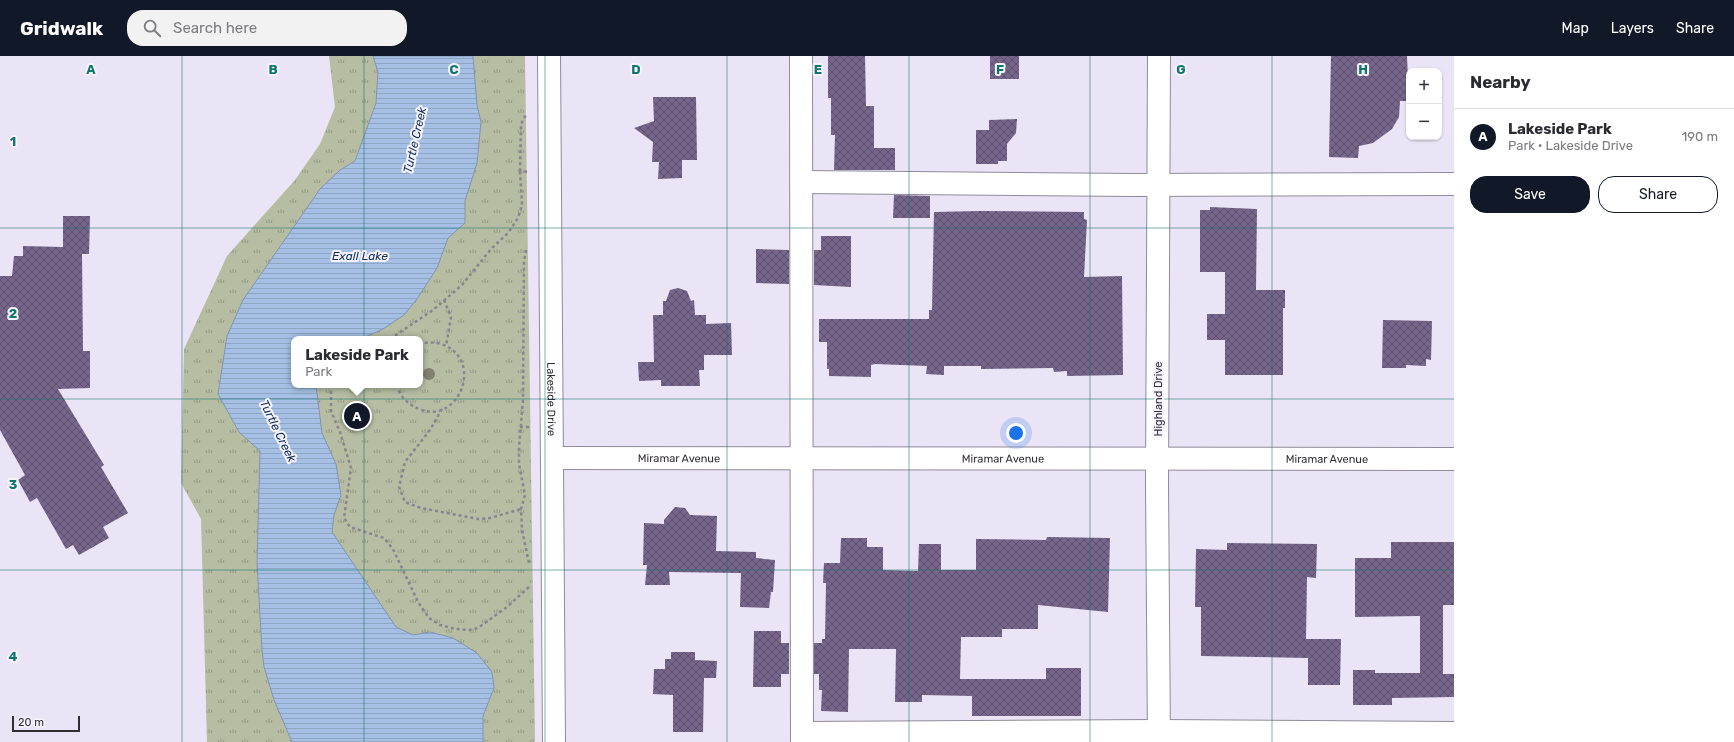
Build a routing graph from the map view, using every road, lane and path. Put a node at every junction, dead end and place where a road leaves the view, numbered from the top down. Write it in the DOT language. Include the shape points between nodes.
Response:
graph roads {
  1 [pos="549,56"];
  2 [pos="801,56"];
  3 [pos="1159,56"];
  4 [pos="520,170"];
  5 [pos="802,182"];
  6 [pos="1454,184"];
  7 [pos="1158,185"];
  8 [pos="527,244"];
  9 [pos="444,300"];
  10 [pos="394,336"];
  11 [pos="423,344"];
  12 [pos="446,346"];
  13 [pos="331,388"];
  14 [pos="398,388"];
  15 [pos="442,409"];
  16 [pos="520,427"];
  17 [pos="532,427"];
  18 [pos="552,458"];
  19 [pos="1158,458"];
  20 [pos="802,459"];
  21 [pos="1454,459"];
  22 [pos="521,509"];
  23 [pos="530,566"];
  24 [pos="532,583"];
  25 [pos="1454,734"];
  26 [pos="1159,736"];
  27 [pos="802,738"];
  28 [pos="554,742"];
  1 -- 18 [label="street, Lakeside Drive"];
  2 -- 5 [label="street"];
  3 -- 7 [label="street, Highland Drive"];
  4 -- 9 [label="path" via="522,205 518,218 462,285"];
  5 -- 7 [label="street"];
  5 -- 20 [label="street"];
  6 -- 7 [label="street"];
  7 -- 19 [label="street, Highland Drive"];
  8 -- 16 [label="path" via="524,262 523,400"];
  9 -- 10 [label="path"];
  9 -- 12 [label="path" via="451,316"];
  11 -- 12 [label="path" via="436,343"];
  12 -- 15 [label="path" via="461,360 465,380 458,398"];
  13 -- 24 [label="path" via="330,411 340,432 351,468 344,518 350,527 384,538 393,549 418,602 429,618 440,625 456,629 478,628 507,607"];
  14 -- 15 [label="path" via="403,398 412,406 432,411"];
  15 -- 22 [label="path" via="430,430 405,462 398,487 405,502 421,508 478,519"];
  16 -- 17 [label="path"];
  16 -- 22 [label="path" via="519,464 525,495"];
  18 -- 20 [label="street, Miramar Avenue"];
  18 -- 28 [label="street, Lakeside Drive"];
  19 -- 20 [label="street, Miramar Avenue"];
  19 -- 21 [label="street, Miramar Avenue"];
  19 -- 26 [label="street, Highland Drive"];
  20 -- 27 [label="street"];
  22 -- 23 [label="path" via="522,530"];
  25 -- 26 [label="street"];
  26 -- 27 [label="street"];
}
